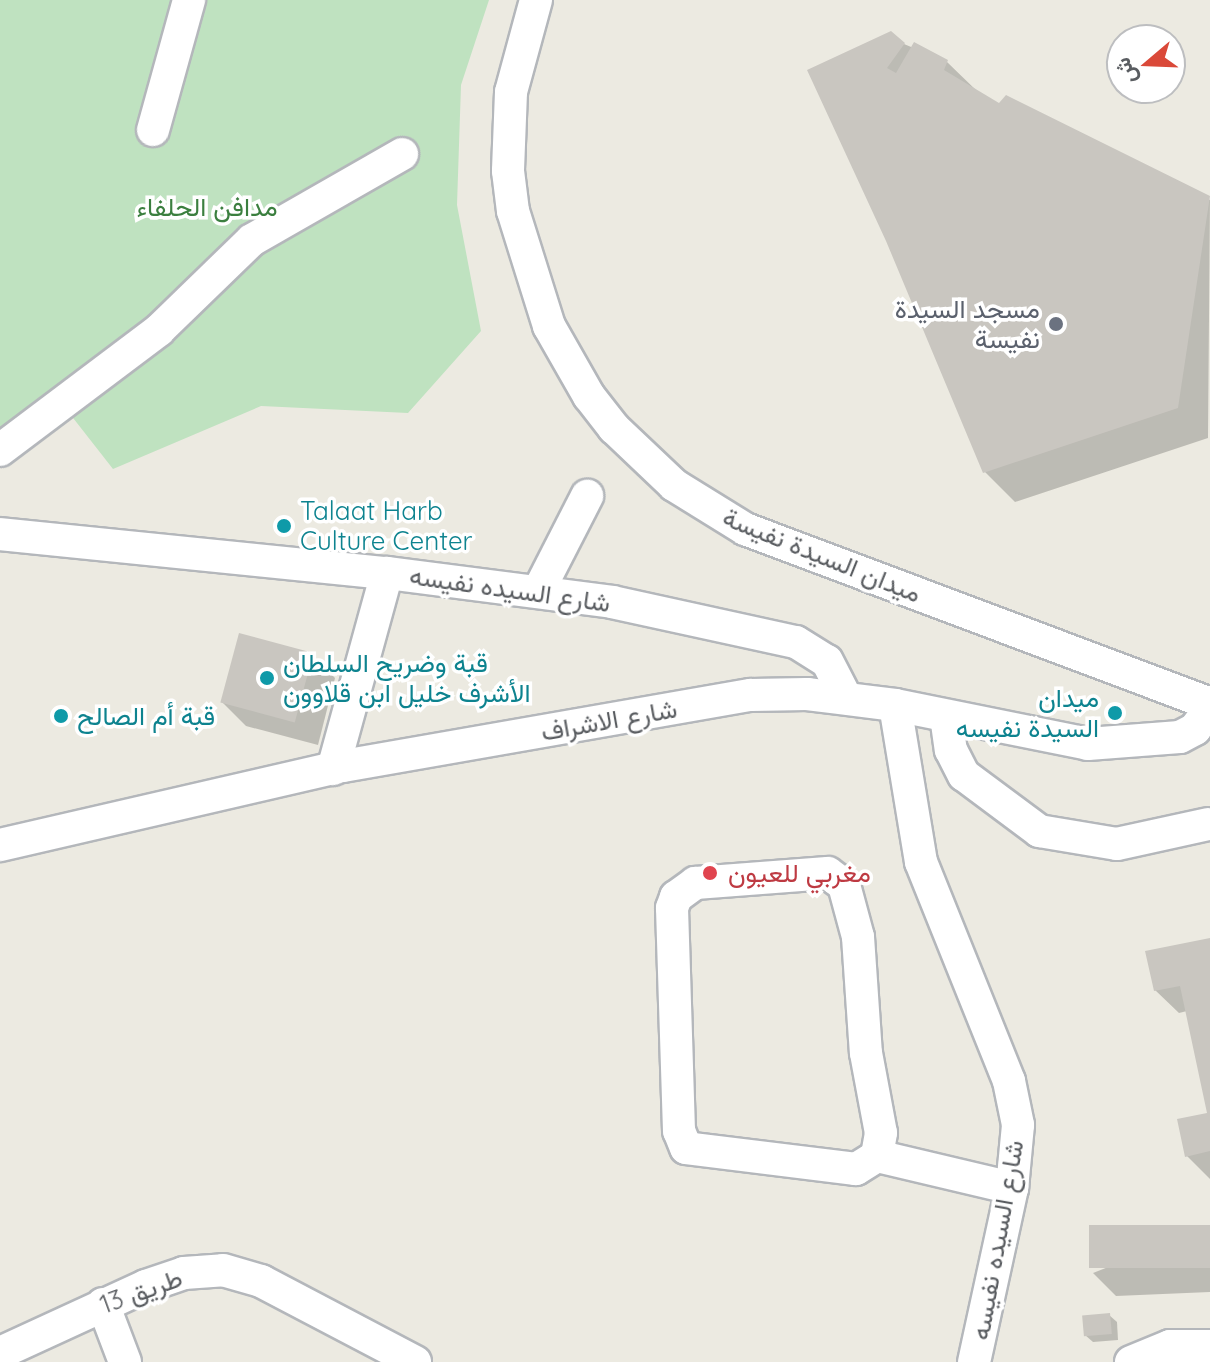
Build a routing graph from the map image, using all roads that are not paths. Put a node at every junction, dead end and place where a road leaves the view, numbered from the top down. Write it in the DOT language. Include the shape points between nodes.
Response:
graph roads {
  1 [pos="189,0"];
  2 [pos="536,0"];
  3 [pos="153,130"];
  4 [pos="402,154"];
  5 [pos="0,450"];
  6 [pos="587,496"];
  7 [pos="0,534"];
  8 [pos="387,573"];
  9 [pos="539,590"];
  10 [pos="846,698"];
  11 [pos="895,705"];
  12 [pos="1210,706"];
  13 [pos="946,716"];
  14 [pos="333,769"];
  15 [pos="1208,824"];
  16 [pos="0,845"];
  17 [pos="877,1156"];
  18 [pos="1012,1188"];
  19 [pos="103,1304"];
  20 [pos="1210,1346"];
  21 [pos="0,1353"];
  22 [pos="377,1354"];
  23 [pos="125,1362"];
  24 [pos="415,1362"];
  25 [pos="974,1362"];
  26 [pos="1131,1362"];
  1 -- 3 [label="street"];
  2 -- 12 [label="street, ميدان السيدة نفيسة" via="511,92 508,158 513,211 549,326 614,428 674,485 745,529"];
  4 -- 5 [label="street" via="252,240 159,330"];
  6 -- 9 [label="street"];
  7 -- 8 [label="street, شارع السيده نفيسه"];
  8 -- 9 [label="street, شارع السيده نفيسه"];
  8 -- 14 [label="street"];
  9 -- 10 [label="street, شارع السيده نفيسه" via="796,642 827,661"];
  10 -- 11 [label="street, شارع الاشراف"];
  10 -- 14 [label="street, شارع الاشراف" via="751,695"];
  11 -- 13 [label="street, شارع الاشراف"];
  11 -- 18 [label="street, شارع السيده نفيسه" via="921,862 1015,1104"];
  12 -- 13 [label="street, شارع الاشراف" via="1195,729 1180,737 1118,745 1057,741"];
  13 -- 15 [label="street" via="951,750 964,775 1039,831 1117,844"];
  14 -- 16 [label="street, شارع الاشراف"];
  17 -- 17 [label="street" via="881,1133 866,1053 858,937 844,885 828,873 732,877 684,888 672,908 681,1141 695,1151 856,1169"];
  17 -- 18 [label="street"];
  18 -- 25 [label="street, شارع السيده نفيسه"];
  19 -- 21 [label="street, طريق 13"];
  19 -- 22 [label="street, طريق 13" via="184,1273 223,1270 261,1281"];
  19 -- 23 [label="street"];
  20 -- 26 [label="street" via="1170,1346"];
  22 -- 24 [label="street, طريق 13"];
}
